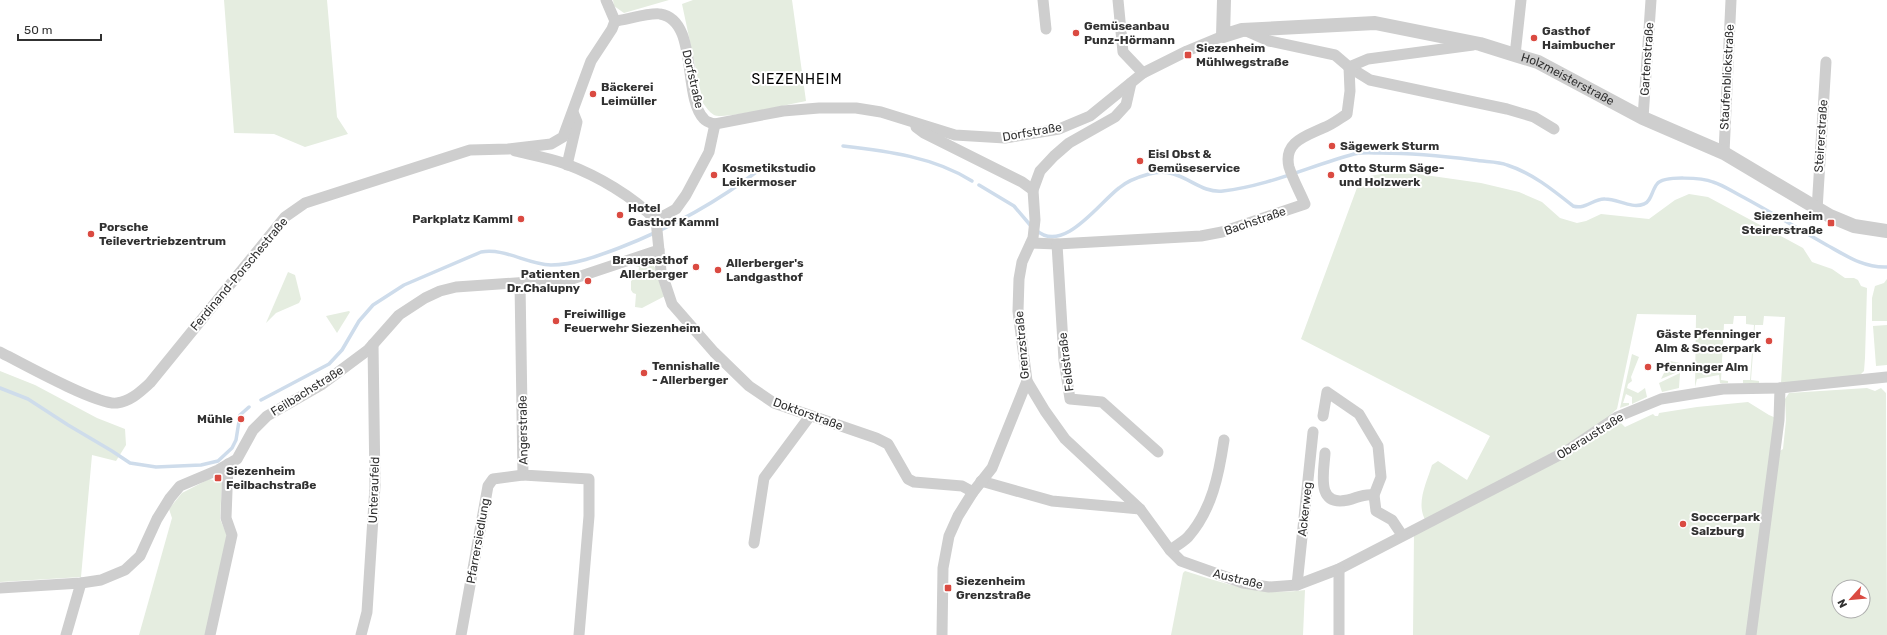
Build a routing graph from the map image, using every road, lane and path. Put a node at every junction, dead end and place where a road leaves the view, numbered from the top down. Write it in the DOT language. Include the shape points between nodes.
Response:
graph roads {
  1 [pos="606,0"];
  2 [pos="1043,0"];
  3 [pos="1118,0"];
  4 [pos="1224,0"];
  5 [pos="1521,0"];
  6 [pos="1651,0"];
  7 [pos="1731,0"];
  8 [pos="615,21"];
  9 [pos="1046,29"];
  10 [pos="1242,30"];
  11 [pos="1223,36"];
  12 [pos="1480,44"];
  13 [pos="1515,55"];
  14 [pos="1826,62"];
  15 [pos="1349,67"];
  16 [pos="1143,73"];
  17 [pos="1131,83"];
  18 [pos="573,112"];
  19 [pos="1643,118"];
  20 [pos="906,119"];
  21 [pos="715,124"];
  22 [pos="1554,129"];
  23 [pos="508,149"];
  24 [pos="1724,153"];
  25 [pos="567,165"];
  26 [pos="1033,190"];
  27 [pos="1817,210"];
  28 [pos="657,223"];
  29 [pos="1887,232"];
  30 [pos="1032,241"];
  31 [pos="1057,244"];
  32 [pos="659,250"];
  33 [pos="520,283"];
  34 [pos="374,344"];
  35 [pos="0,352"];
  36 [pos="1887,377"];
  37 [pos="1027,381"];
  38 [pos="1780,388"];
  39 [pos="810,416"];
  40 [pos="1323,416"];
  41 [pos="1313,432"];
  42 [pos="1224,440"];
  43 [pos="1158,452"];
  44 [pos="1326,453"];
  45 [pos="228,464"];
  46 [pos="523,475"];
  47 [pos="981,481"];
  48 [pos="973,492"];
  49 [pos="1374,495"];
  50 [pos="1140,509"];
  51 [pos="1402,535"];
  52 [pos="754,543"];
  53 [pos="1170,550"];
  54 [pos="1339,569"];
  55 [pos="81,583"];
  56 [pos="1297,585"];
  57 [pos="0,588"];
  58 [pos="66,635"];
  59 [pos="210,635"];
  60 [pos="361,635"];
  61 [pos="461,635"];
  62 [pos="579,635"];
  63 [pos="938,635"];
  64 [pos="1339,635"];
  65 [pos="1751,635"];
  1 -- 8 [label="street"];
  2 -- 9 [label="street"];
  3 -- 16 [label="street" via="1123,52"];
  4 -- 11 [label="street"];
  5 -- 13 [label="street"];
  6 -- 19 [label="street, Gartenstraße"];
  7 -- 24 [label="street, Staufenblickstraße"];
  8 -- 18 [label="street" via="591,62"];
  8 -- 21 [label="street, Dorfstraße" via="659,14 675,22 684,38 697,109 704,120"];
  10 -- 11 [label="street, Holzmeisterstraße"];
  10 -- 12 [label="street, Holzmeisterstraße" via="1375,23"];
  10 -- 15 [label="street" via="1269,41 1335,55"];
  11 -- 16 [label="street, Dorfstraße"];
  12 -- 13 [label="street, Holzmeisterstraße"];
  12 -- 15 [label="street" via="1368,59"];
  13 -- 19 [label="street, Holzmeisterstraße" via="1538,62"];
  14 -- 27 [label="street, Steirerstraße"];
  15 -- 22 [label="street" via="1370,80 1507,109 1534,117"];
  15 -- 31 [label="street, Bachstraße" via="1350,91 1347,114 1292,144 1289,166 1305,204 1222,232 1201,236"];
  16 -- 17 [label="street, Dorfstraße"];
  17 -- 20 [label="street, Dorfstraße" via="1090,116 1059,129 1005,138 955,135"];
  17 -- 26 [label="street, Grenzstraße" via="1126,105 1115,117 1069,143 1054,156 1040,171"];
  18 -- 23 [label="street" via="563,137 551,144"];
  18 -- 25 [label="street" via="577,122"];
  19 -- 24 [label="street, Holzmeisterstraße"];
  20 -- 21 [label="street, Dorfstraße" via="856,108 819,108 783,111"];
  20 -- 26 [label="street, Dorfstraße" via="924,133"];
  21 -- 28 [label="street" via="709,152 686,195 676,209"];
  23 -- 25 [label="street"];
  23 -- 35 [label="street, Ferdinand-Porschestraße" via="470,150 305,203 285,217 150,383 136,396 116,404 96,400"];
  24 -- 27 [label="street, Holzmeisterstraße"];
  25 -- 28 [label="street" via="599,180 640,205"];
  26 -- 30 [label="street, Grenzstraße" via="1035,220"];
  27 -- 29 [label="street, Holzmeisterstraße" via="1854,226"];
  28 -- 32 [label="street, Doktorstraße"];
  30 -- 31 [label="street, Bachstraße"];
  30 -- 37 [label="street, Grenzstraße" via="1022,262 1019,278 1018,311"];
  31 -- 43 [label="street, Feldstraße" via="1064,360 1070,399 1102,402"];
  32 -- 33 [label="street, Feilbachstraße" via="577,278"];
  32 -- 39 [label="street, Doktorstraße" via="661,271 671,300 680,315 749,386 774,403"];
  33 -- 34 [label="street, Feilbachstraße" via="456,287 440,291 399,316"];
  33 -- 46 [label="street, Angerstraße"];
  34 -- 45 [label="street, Feilbachstraße" via="321,385 267,416 253,430 237,458"];
  34 -- 60 [label="street, Unteraufeld" via="375,486 367,612"];
  36 -- 38 [label="street, Oberaustraße"];
  37 -- 47 [label="street, Grenzstraße" via="992,468"];
  37 -- 50 [label="street, Austraße" via="1064,439"];
  38 -- 51 [label="street, Oberaustraße" via="1723,389 1661,399 1633,410 1603,426 1565,452"];
  38 -- 65 [label="street" via="1779,420"];
  39 -- 48 [label="street, Doktorstraße" via="888,444 908,479 914,482 962,486"];
  39 -- 52 [label="street" via="764,478"];
  40 -- 49 [label="street" via="1327,392 1359,414 1378,446 1381,477"];
  41 -- 56 [label="street, Ackerweg"];
  42 -- 53 [label="street" via="1220,470 1206,513 1187,538"];
  44 -- 49 [label="street" via="1322,484 1330,498 1339,501 1367,493"];
  45 -- 55 [label="street, Feilbachstraße" via="180,486 157,519 134,564 116,576"];
  45 -- 59 [label="street" via="226,518 232,535"];
  46 -- 61 [label="street, Pfarrersiedlung" via="493,479 488,486"];
  46 -- 62 [label="street, Angerstraße" via="589,479 589,516"];
  47 -- 48 [label="street, Grenzstraße"];
  47 -- 50 [label="street" via="1052,501"];
  48 -- 63 [label="street, Grenzstraße" via="949,536 943,568"];
  49 -- 51 [label="street" via="1376,511 1392,520"];
  50 -- 53 [label="street, Austraße"];
  51 -- 54 [label="street, Oberaustraße"];
  53 -- 56 [label="street, Austraße" via="1181,561 1243,583 1269,587"];
  54 -- 56 [label="street, Austraße"];
  54 -- 64 [label="street"];
  55 -- 57 [label="street, Feilbachstraße"];
  55 -- 58 [label="street"];
}
